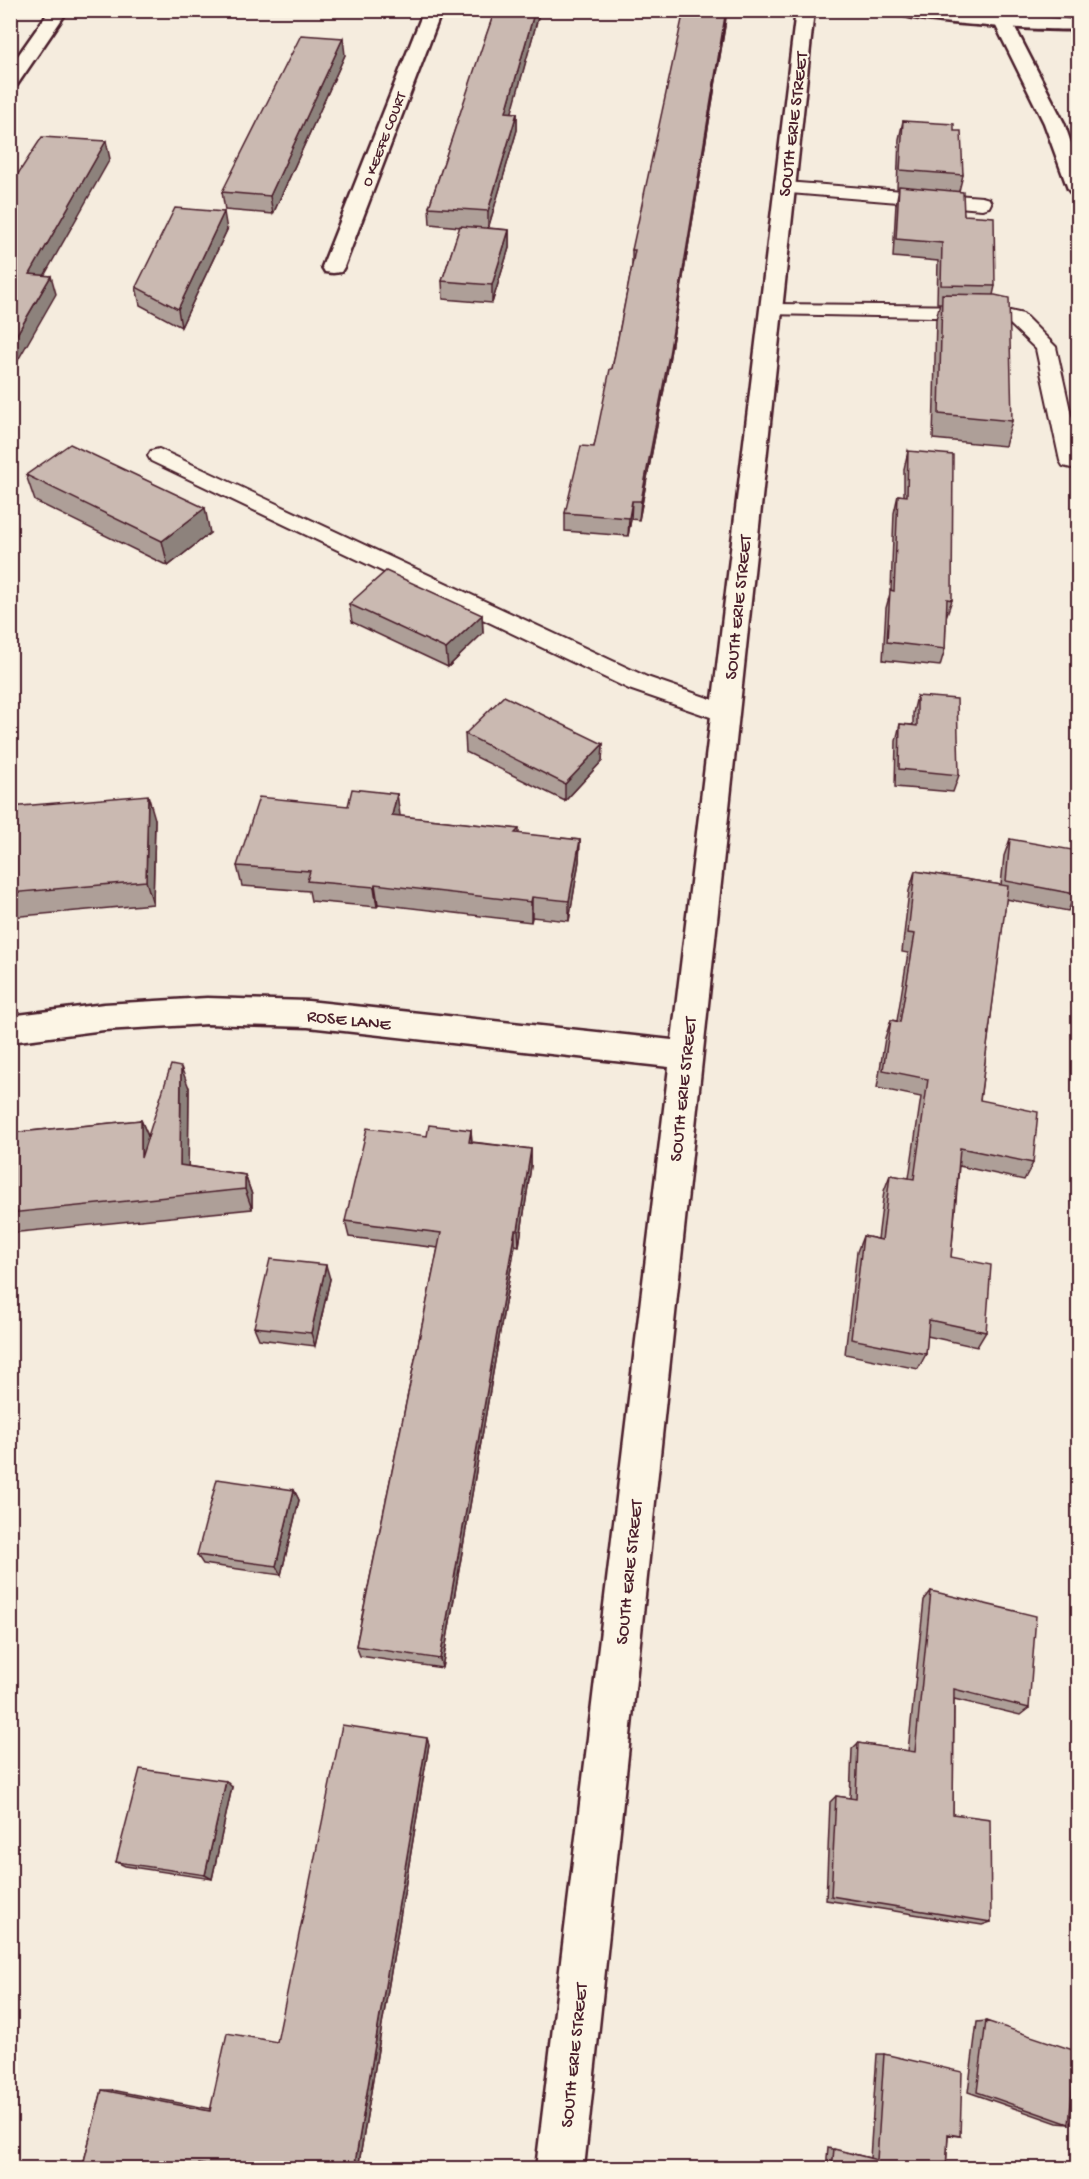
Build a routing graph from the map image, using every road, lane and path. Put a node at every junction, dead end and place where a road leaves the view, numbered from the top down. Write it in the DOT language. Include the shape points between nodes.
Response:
graph roads {
  1 [pos="59,10"];
  2 [pos="433,10"];
  3 [pos="805,10"];
  4 [pos="899,10"];
  5 [pos="999,16"];
  6 [pos="1078,26"];
  7 [pos="10,81"];
  8 [pos="1054,123"];
  9 [pos="1078,153"];
  10 [pos="785,188"];
  11 [pos="1078,189"];
  12 [pos="982,203"];
  13 [pos="333,267"];
  14 [pos="771,310"];
  15 [pos="159,456"];
  16 [pos="1071,462"];
  17 [pos="725,713"];
  18 [pos="10,1029"];
  19 [pos="686,1056"];
  20 [pos="560,2169"];
  1 -- 7 [label="street"];
  2 -- 13 [label="street, O KEEFE COURT"];
  3 -- 10 [label="street, SOUTH ERIE STREET"];
  4 -- 5 [label="street"];
  5 -- 6 [label="street"];
  5 -- 8 [label="street"];
  8 -- 9 [label="street"];
  8 -- 11 [label="street"];
  10 -- 12 [label="lane"];
  10 -- 14 [label="street, SOUTH ERIE STREET"];
  14 -- 16 [label="lane" via="989,312 1016,318 1046,347"];
  14 -- 17 [label="street, SOUTH ERIE STREET"];
  15 -- 17 [label="lane" via="638,683"];
  17 -- 19 [label="street, SOUTH ERIE STREET"];
  18 -- 19 [label="street, ROSE LANE" via="104,1017 207,1011 297,1014"];
  19 -- 20 [label="street, SOUTH ERIE STREET"];
}
